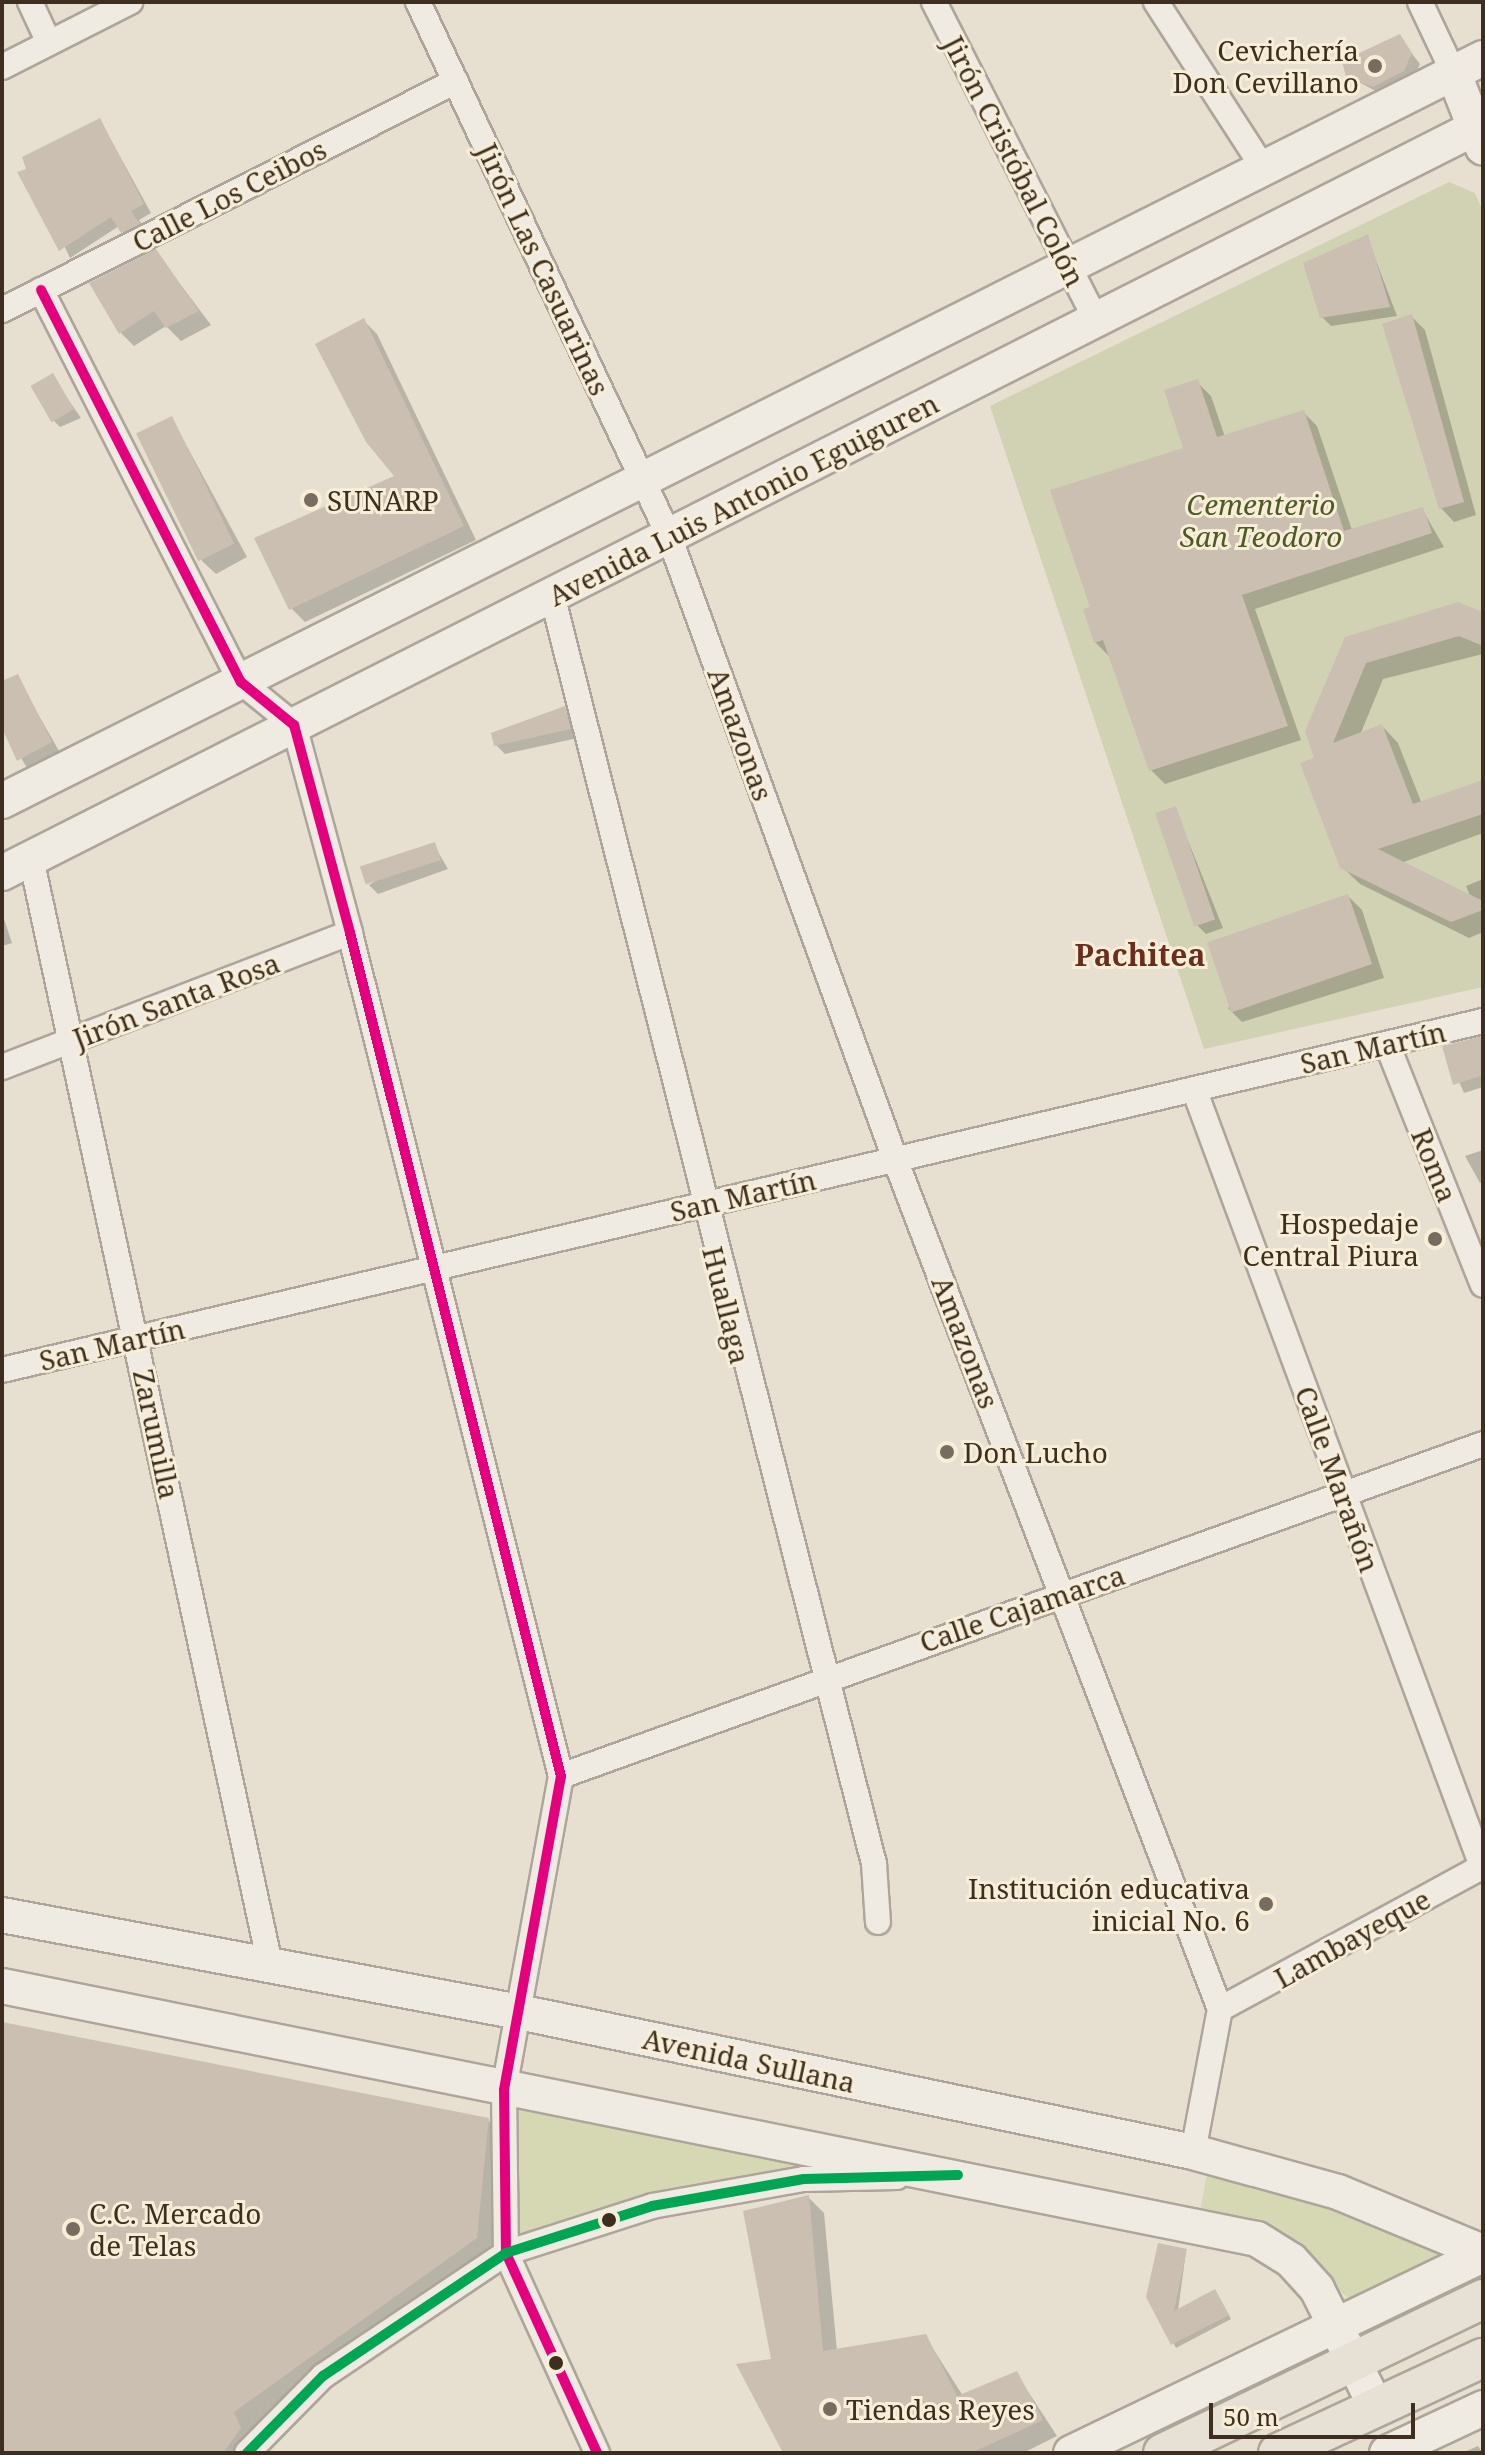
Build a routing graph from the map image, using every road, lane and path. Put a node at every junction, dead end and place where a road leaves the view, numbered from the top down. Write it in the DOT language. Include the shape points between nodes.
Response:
graph roads {
  1 [pos="30,2"];
  2 [pos="130,2"];
  3 [pos="418,2"];
  4 [pos="934,2"];
  5 [pos="1156,2"];
  6 [pos="1420,2"];
  7 [pos="49,43"];
  8 [pos="1468,66"];
  9 [pos="2,67"];
  10 [pos="456,81"];
  11 [pos="1480,134"];
  12 [pos="1264,169"];
  13 [pos="1069,267"];
  14 [pos="41,290"];
  15 [pos="2,310"];
  16 [pos="1096,320"];
  17 [pos="644,480"];
  18 [pos="669,536"];
  19 [pos="552,595"];
  20 [pos="241,682"];
  21 [pos="294,725"];
  22 [pos="2,801"];
  23 [pos="16,866"];
  24 [pos="350,933"];
  25 [pos="1483,1021"];
  26 [pos="73,1039"];
  27 [pos="1387,1044"];
  28 [pos="2,1067"];
  29 [pos="1194,1089"];
  30 [pos="895,1159"];
  31 [pos="701,1205"];
  32 [pos="429,1269"];
  33 [pos="1483,1285"];
  34 [pos="136,1338"];
  35 [pos="2,1370"];
  36 [pos="1483,1444"];
  37 [pos="1344,1496"];
  38 [pos="1063,1593"];
  39 [pos="823,1679"];
  40 [pos="561,1776"];
  41 [pos="1483,1867"];
  42 [pos="2,1915"];
  43 [pos="878,1922"];
  44 [pos="270,1964"];
  45 [pos="2,1986"];
  46 [pos="1220,2009"];
  47 [pos="514,2011"];
  48 [pos="504,2090"];
  49 [pos="1193,2152"];
  50 [pos="958,2175"];
  51 [pos="506,2253"];
  52 [pos="1483,2254"];
  53 [pos="1483,2299"];
  54 [pos="1336,2326"];
  55 [pos="1483,2358"];
  56 [pos="1352,2360"];
  57 [pos="1376,2407"];
  58 [pos="1483,2408"];
  59 [pos="247,2453"];
  60 [pos="597,2453"];
  61 [pos="1071,2453"];
  62 [pos="1163,2453"];
  63 [pos="1278,2453"];
  64 [pos="1387,2453"];
  1 -- 7 [label="street"];
  2 -- 7 [label="street"];
  3 -- 10 [label="street, Jirón Las Casuarinas"];
  4 -- 13 [label="street, Jirón Cristóbal Colón"];
  5 -- 12 [label="street"];
  6 -- 8 [label="street"];
  7 -- 9 [label="street"];
  8 -- 11 [label="main road"];
  8 -- 12 [label="main road"];
  10 -- 14 [label="street, Calle Los Ceibos"];
  10 -- 17 [label="street, Jirón Las Casuarinas"];
  11 -- 16 [label="main road, Avenida Luis Antonio Eguiguren"];
  12 -- 13 [label="main road"];
  13 -- 16 [label="street, Jirón Cristóbal Colón"];
  13 -- 17 [label="main road"];
  14 -- 15 [label="street, Calle Los Ceibos"];
  14 -- 20 [label="street"];
  16 -- 18 [label="main road, Avenida Luis Antonio Eguiguren"];
  17 -- 18 [label="street, Jirón Las Casuarinas"];
  17 -- 20 [label="main road"];
  18 -- 19 [label="main road, Avenida Luis Antonio Eguiguren"];
  18 -- 30 [label="street, Amazonas"];
  19 -- 21 [label="main road, Avenida Luis Antonio Eguiguren"];
  19 -- 31 [label="street, Huallaga"];
  20 -- 21 [label="street"];
  20 -- 22 [label="main road"];
  21 -- 23 [label="main road, Avenida Luis Antonio Eguiguren"];
  21 -- 24 [label="street"];
  23 -- 26 [label="street, Zarumilla"];
  24 -- 26 [label="street, Jirón Santa Rosa"];
  24 -- 32 [label="street"];
  25 -- 27 [label="street, San Martín"];
  26 -- 28 [label="street, Jirón Santa Rosa"];
  26 -- 34 [label="street, Zarumilla"];
  27 -- 29 [label="street, San Martín"];
  27 -- 33 [label="street, Roma"];
  29 -- 30 [label="street, San Martín"];
  29 -- 37 [label="street, Calle Marañón"];
  30 -- 31 [label="street, San Martín"];
  30 -- 38 [label="street, Amazonas"];
  31 -- 32 [label="street, San Martín"];
  31 -- 39 [label="street, Huallaga"];
  32 -- 34 [label="street, San Martín"];
  32 -- 40 [label="street"];
  34 -- 35 [label="street, San Martín"];
  34 -- 44 [label="street, Zarumilla"];
  36 -- 37 [label="street, Calle Cajamarca"];
  37 -- 38 [label="street, Calle Cajamarca"];
  37 -- 41 [label="street, Calle Marañón"];
  38 -- 39 [label="street, Calle Cajamarca"];
  38 -- 46 [label="street, Amazonas"];
  39 -- 40 [label="street, Calle Cajamarca"];
  39 -- 43 [label="street, Huallaga" via="874,1864"];
  40 -- 47 [label="street"];
  41 -- 46 [label="street, Lambayeque"];
  42 -- 44 [label="main road, Avenida Sullana"];
  44 -- 47 [label="main road, Avenida Sullana"];
  45 -- 48 [label="main road"];
  46 -- 49 [label="street"];
  47 -- 48 [label="street"];
  47 -- 49 [label="main road, Avenida Sullana"];
  48 -- 50 [label="main road"];
  48 -- 51 [label="street"];
  49 -- 52 [label="main road, Avenida Sullana" via="1338,2192"];
  50 -- 51 [label="street" via="759,2187 652,2206"];
  50 -- 54 [label="main road" via="1257,2239 1291,2260"];
  51 -- 59 [label="street" via="323,2376"];
  51 -- 60 [label="street"];
  52 -- 54 [label="main road"];
  53 -- 56 [label="main road"];
  54 -- 56 [label="main road"];
  54 -- 61 [label="main road"];
  55 -- 57 [label="main road"];
  56 -- 57 [label="main road"];
  56 -- 62 [label="main road"];
  57 -- 63 [label="main road"];
  58 -- 64 [label="main road"];
}
